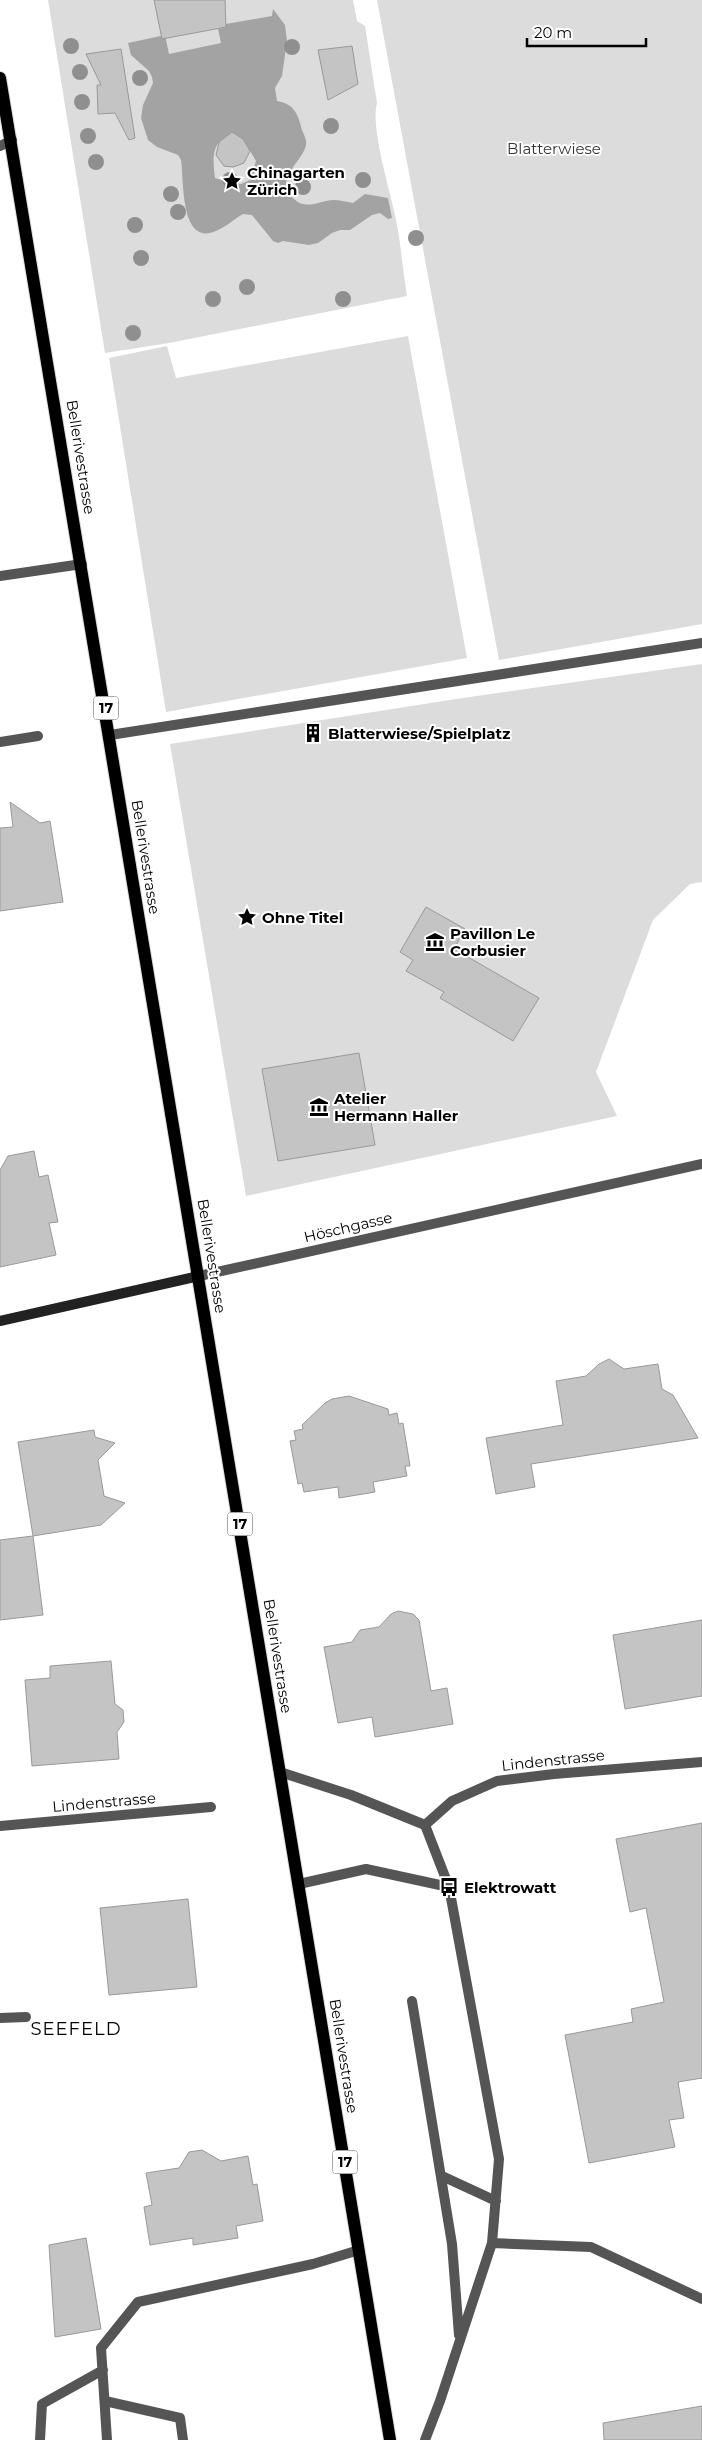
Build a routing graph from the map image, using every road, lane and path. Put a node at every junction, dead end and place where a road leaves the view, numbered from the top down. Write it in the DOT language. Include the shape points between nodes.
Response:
graph roads {
  1 [pos="0,78"];
  2 [pos="6,143"];
  3 [pos="82,564"];
  4 [pos="0,576"];
  5 [pos="702,643"];
  6 [pos="110,735"];
  7 [pos="38,736"];
  8 [pos="0,742"];
  9 [pos="702,1164"];
  10 [pos="199,1276"];
  11 [pos="0,1321"];
  12 [pos="702,1762"];
  13 [pos="280,1772"];
  14 [pos="211,1807"];
  15 [pos="425,1825"];
  16 [pos="0,1826"];
  17 [pos="299,1884"];
  18 [pos="449,1887"];
  19 [pos="412,2001"];
  20 [pos="26,2017"];
  21 [pos="0,2018"];
  22 [pos="442,2176"];
  23 [pos="496,2201"];
  24 [pos="492,2243"];
  25 [pos="359,2250"];
  26 [pos="702,2300"];
  27 [pos="460,2341"];
  28 [pos="103,2370"];
  29 [pos="104,2401"];
  30 [pos="40,2440"];
  31 [pos="107,2440"];
  32 [pos="183,2440"];
  33 [pos="390,2440"];
  34 [pos="425,2440"];
  1 -- 2 [label="main road, Bellerivestrasse / 17"];
  2 -- 3 [label="main road, Bellerivestrasse / 17"];
  3 -- 4 [label="street"];
  3 -- 6 [label="main road, Bellerivestrasse / 17"];
  5 -- 6 [label="street"];
  6 -- 10 [label="main road, Bellerivestrasse / 17"];
  7 -- 8 [label="street"];
  9 -- 10 [label="street, Höschgasse"];
  10 -- 11 [label="main road, Höschgasse"];
  10 -- 13 [label="main road, Bellerivestrasse / 17"];
  12 -- 15 [label="street, Lindenstrasse" via="496,1781 452,1801"];
  13 -- 15 [label="street" via="351,1795"];
  13 -- 17 [label="main road, Bellerivestrasse / 17"];
  14 -- 16 [label="street, Lindenstrasse"];
  15 -- 18 [label="street"];
  17 -- 18 [label="street" via="366,1869"];
  17 -- 25 [label="main road, Bellerivestrasse / 17"];
  18 -- 23 [label="street" via="499,2159"];
  19 -- 22 [label="street"];
  20 -- 21 [label="street"];
  22 -- 23 [label="street"];
  22 -- 27 [label="street" via="452,2244"];
  23 -- 24 [label="street"];
  24 -- 26 [label="street" via="592,2247"];
  24 -- 27 [label="street"];
  25 -- 28 [label="street" via="313,2264 138,2302 101,2348"];
  25 -- 33 [label="main road, Bellerivestrasse / 17"];
  27 -- 34 [label="street"];
  28 -- 29 [label="street"];
  28 -- 30 [label="street" via="42,2404"];
  29 -- 31 [label="street"];
  29 -- 32 [label="street" via="180,2418"];
}
